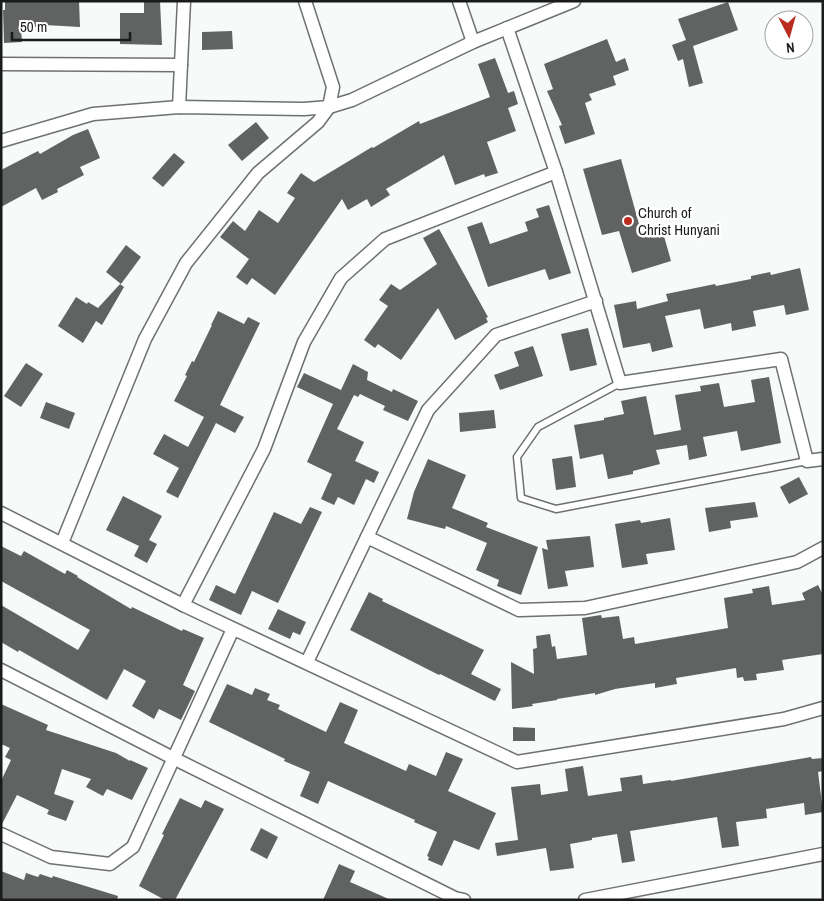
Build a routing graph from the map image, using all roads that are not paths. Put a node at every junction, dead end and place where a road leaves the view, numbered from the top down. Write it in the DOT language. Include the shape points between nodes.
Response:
graph roads {
  1 [pos="184,1"];
  2 [pos="305,1"];
  3 [pos="459,1"];
  4 [pos="574,1"];
  5 [pos="506,28"];
  6 [pos="473,42"];
  7 [pos="1,64"];
  8 [pos="181,64"];
  9 [pos="179,107"];
  10 [pos="329,107"];
  11 [pos="1,142"];
  12 [pos="556,172"];
  13 [pos="596,301"];
  14 [pos="620,383"];
  15 [pos="823,458"];
  16 [pos="807,461"];
  17 [pos="1,513"];
  18 [pos="367,537"];
  19 [pos="62,543"];
  20 [pos="823,548"];
  21 [pos="183,605"];
  22 [pos="233,629"];
  23 [pos="307,662"];
  24 [pos="1,670"];
  25 [pos="823,708"];
  26 [pos="173,758"];
  27 [pos="1,834"];
  28 [pos="823,854"];
  29 [pos="464,900"];
  30 [pos="585,900"];
  1 -- 8 [label="street"];
  2 -- 10 [label="street" via="332,87"];
  3 -- 6 [label="street"];
  4 -- 5 [label="street"];
  5 -- 6 [label="street"];
  5 -- 12 [label="street"];
  6 -- 10 [label="street" via="352,100"];
  7 -- 8 [label="street"];
  8 -- 9 [label="street"];
  9 -- 10 [label="street"];
  9 -- 11 [label="street" via="93,114"];
  10 -- 19 [label="street" via="318,122 258,173 186,263 144,339"];
  12 -- 13 [label="street"];
  12 -- 21 [label="street" via="385,239 341,278 304,342 264,449"];
  13 -- 14 [label="street"];
  13 -- 18 [label="street" via="496,335 428,410"];
  14 -- 16 [label="street" via="781,359"];
  14 -- 16 [label="lane" via="538,426 517,458 521,498 556,509"];
  15 -- 16 [label="street"];
  17 -- 19 [label="street"];
  18 -- 20 [label="street" via="519,610 585,608 797,562"];
  18 -- 23 [label="street"];
  19 -- 21 [label="street"];
  21 -- 22 [label="street"];
  22 -- 23 [label="street"];
  22 -- 26 [label="street"];
  23 -- 25 [label="street" via="517,762 784,719"];
  24 -- 26 [label="street"];
  26 -- 27 [label="street" via="133,847 110,864 51,857"];
  26 -- 29 [label="street"];
  28 -- 30 [label="street"];
}
